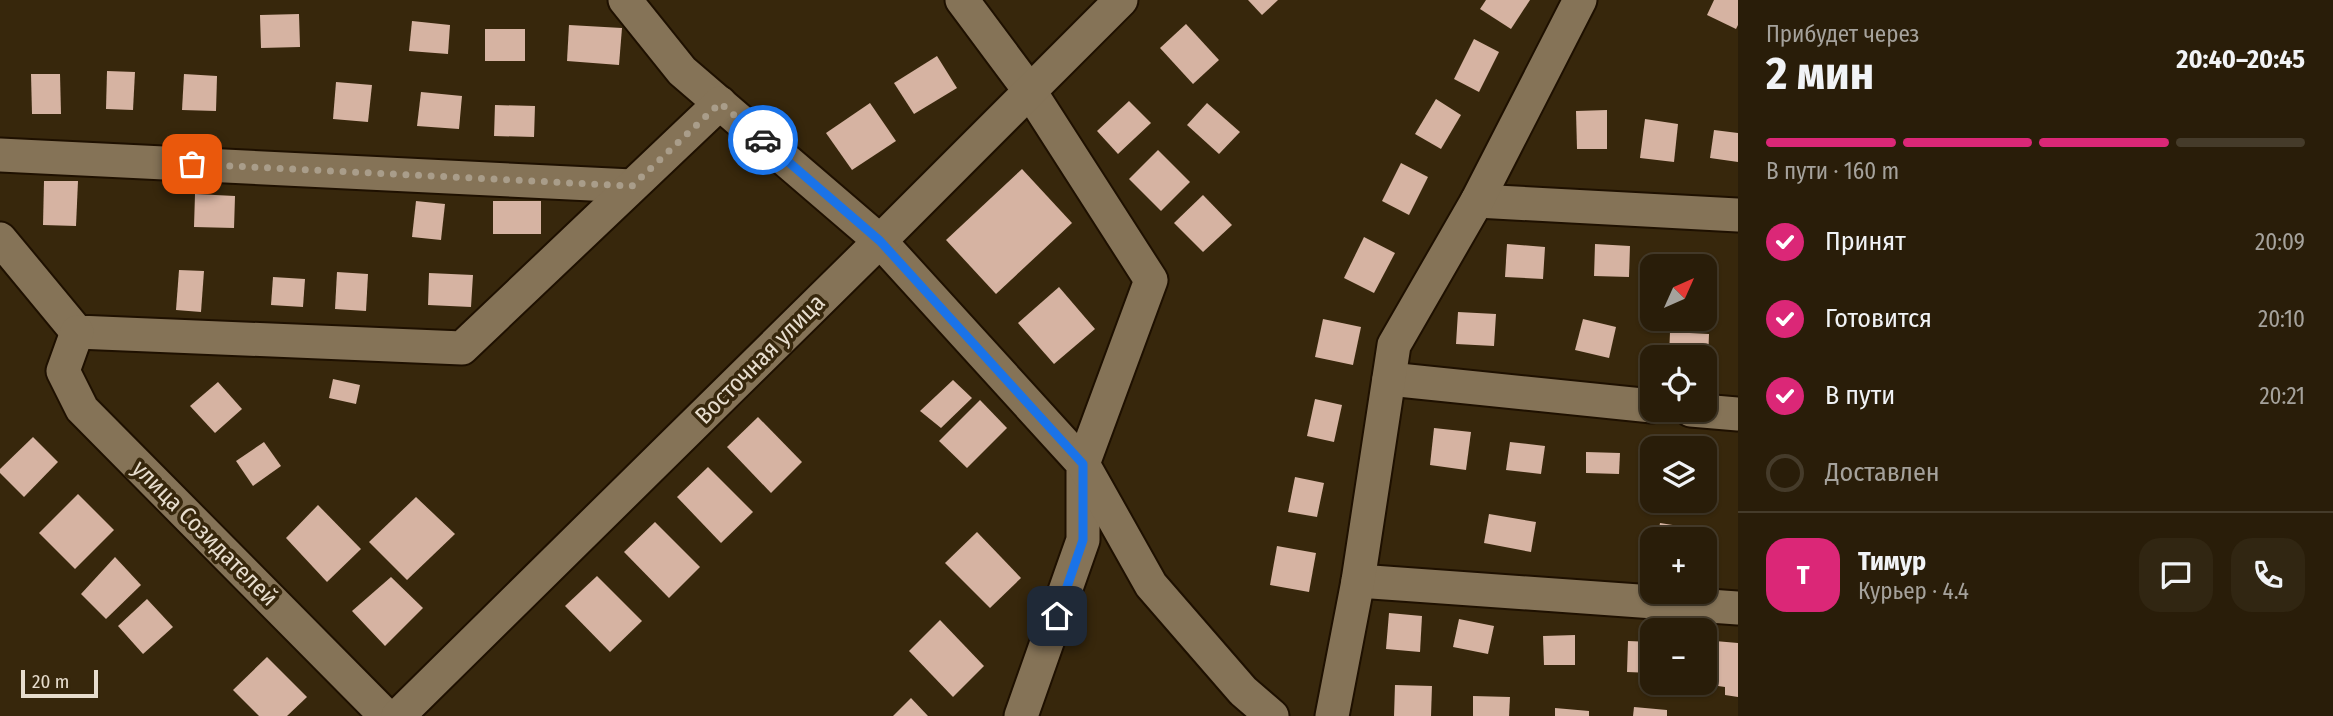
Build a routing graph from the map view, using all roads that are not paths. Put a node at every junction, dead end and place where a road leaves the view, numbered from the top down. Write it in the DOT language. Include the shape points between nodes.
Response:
graph roads {
  1 [pos="625,0"];
  2 [pos="962,0"];
  3 [pos="1121,0"];
  4 [pos="1580,0"];
  5 [pos="1029,90"];
  6 [pos="720,103"];
  7 [pos="0,155"];
  8 [pos="632,186"];
  9 [pos="1477,201"];
  10 [pos="1738,215"];
  11 [pos="0,239"];
  12 [pos="880,241"];
  13 [pos="77,332"];
  14 [pos="1389,379"];
  15 [pos="1640,404"];
  16 [pos="1717,412"];
  17 [pos="1738,414"];
  18 [pos="1083,464"];
  19 [pos="1358,581"];
  20 [pos="1738,608"];
  21 [pos="386,716"];
  22 [pos="398,716"];
  23 [pos="1021,716"];
  24 [pos="1272,716"];
  25 [pos="1332,716"];
  1 -- 6 [label="street" via="682,71"];
  2 -- 5 [label="street"];
  3 -- 5 [label="street, Восточная улица"];
  4 -- 9 [label="street"];
  5 -- 12 [label="street, Восточная улица"];
  5 -- 18 [label="street" via="1151,280"];
  6 -- 8 [label="street"];
  6 -- 12 [label="street"];
  7 -- 8 [label="street"];
  8 -- 13 [label="street" via="462,348"];
  9 -- 10 [label="street"];
  9 -- 14 [label="street" via="1394,345"];
  11 -- 13 [label="street"];
  12 -- 18 [label="street"];
  12 -- 22 [label="street, Восточная улица"];
  13 -- 21 [label="street, улица Созидателей" via="63,371 82,409"];
  14 -- 15 [label="street"];
  14 -- 19 [label="street"];
  16 -- 17 [label="street"];
  18 -- 23 [label="street" via="1083,540"];
  18 -- 24 [label="street" via="1151,585 1243,691"];
  19 -- 20 [label="street"];
  19 -- 25 [label="street"];
}
